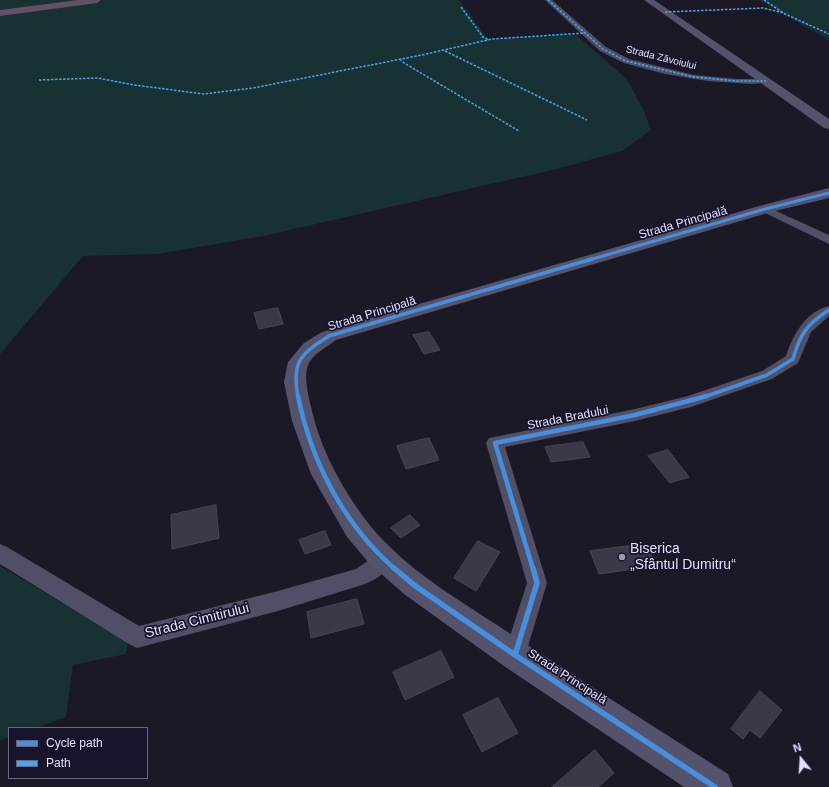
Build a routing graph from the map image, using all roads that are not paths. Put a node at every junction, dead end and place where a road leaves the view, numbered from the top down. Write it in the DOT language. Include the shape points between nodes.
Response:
graph roads {
  1 [pos="73,0"];
  2 [pos="97,0"];
  3 [pos="548,0"];
  4 [pos="648,0"];
  5 [pos="24,8"];
  6 [pos="0,10"];
  7 [pos="0,13"];
  8 [pos="766,81"];
  9 [pos="829,125"];
  10 [pos="829,193"];
  11 [pos="765,209"];
  12 [pos="829,240"];
  13 [pos="829,310"];
  14 [pos="0,553"];
  15 [pos="385,560"];
  16 [pos="515,655"];
  17 [pos="715,787"];
  1 -- 5 [label="highway"];
  2 -- 5 [label="highway"];
  3 -- 8 [label="street, Strada Zăvoiului" via="614,56 693,77 718,81"];
  4 -- 8 [label="street"];
  5 -- 6 [label="highway"];
  5 -- 7 [label="highway"];
  8 -- 9 [label="street"];
  10 -- 11 [label="street, Strada Principală"];
  11 -- 12 [label="street"];
  11 -- 15 [label="street, Strada Principală" via="329,336 311,348 298,362 295,382 303,422 320,467 356,529"];
  13 -- 16 [label="street, Strada Bradului" via="812,320 800,336 793,359 767,375 691,401 635,416 495,443 537,583"];
  14 -- 15 [label="street, Strada Cimitirului" via="136,637 278,601 362,576"];
  15 -- 16 [label="street, Strada Principală" via="414,585"];
  16 -- 17 [label="street, Strada Principală"];
}
